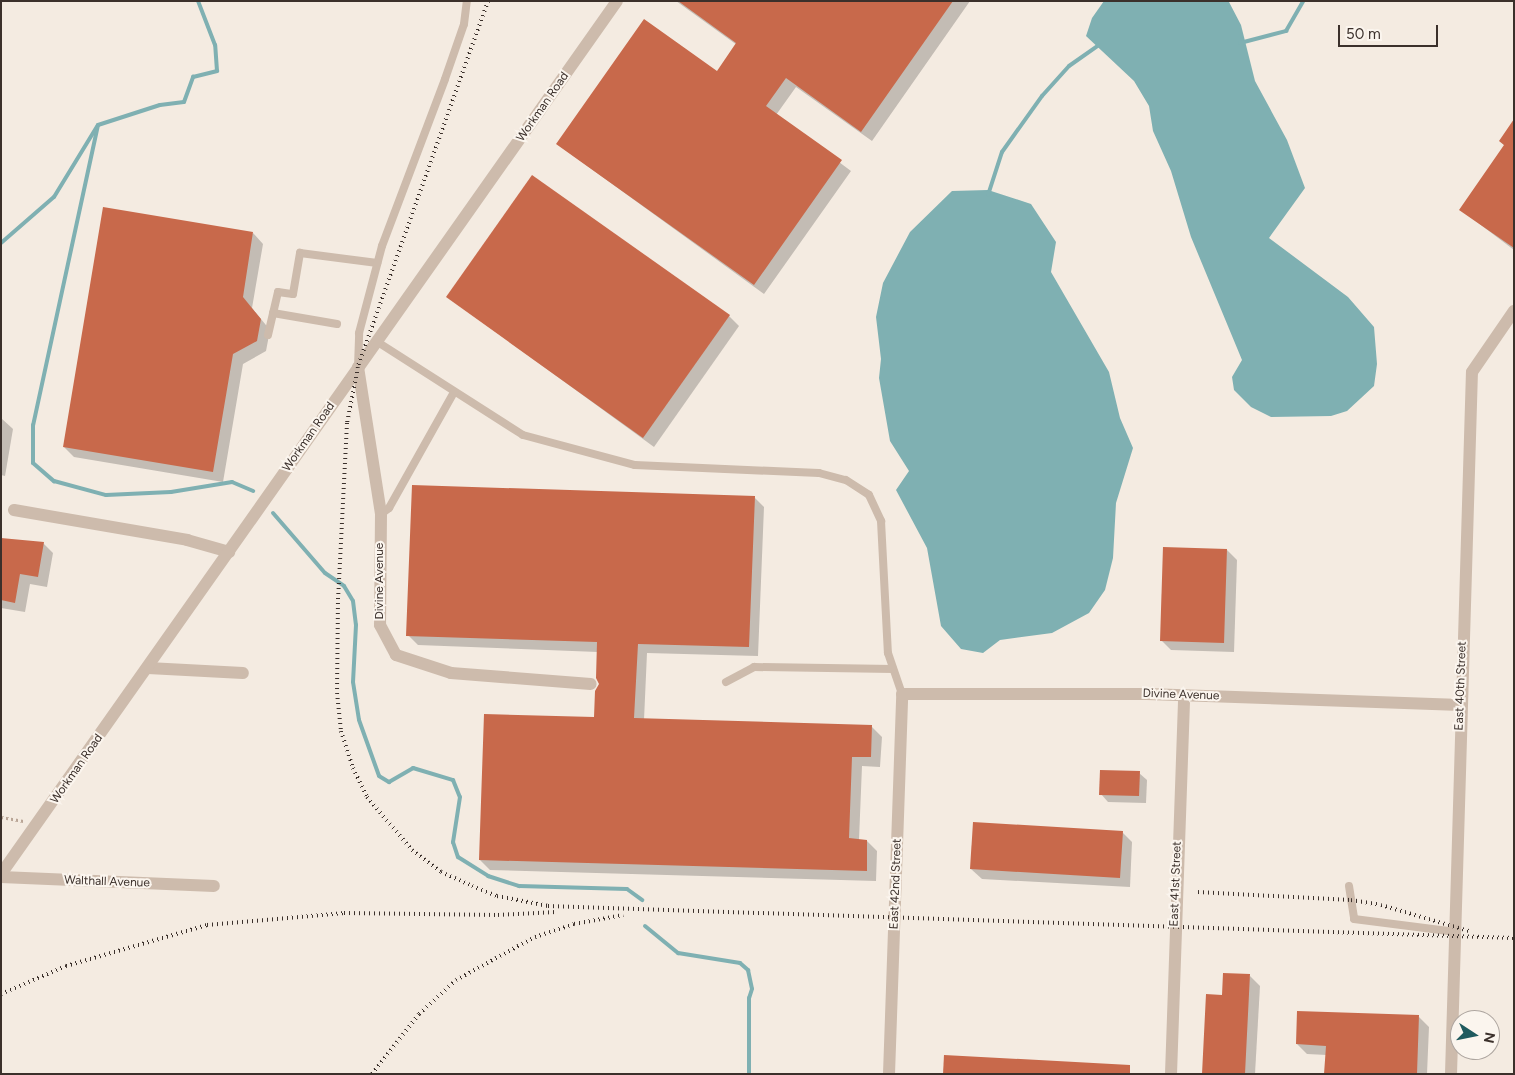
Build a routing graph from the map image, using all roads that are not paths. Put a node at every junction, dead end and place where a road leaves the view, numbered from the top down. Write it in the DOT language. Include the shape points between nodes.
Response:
graph roads {
  1 [pos="467,1"];
  2 [pos="617,1"];
  3 [pos="378,263"];
  4 [pos="1514,311"];
  5 [pos="273,313"];
  6 [pos="337,324"];
  7 [pos="268,335"];
  8 [pos="376,341"];
  9 [pos="358,367"];
  10 [pos="454,392"];
  11 [pos="14,510"];
  12 [pos="381,514"];
  13 [pos="230,552"];
  14 [pos="148,668"];
  15 [pos="894,669"];
  16 [pos="243,674"];
  17 [pos="726,682"];
  18 [pos="591,684"];
  19 [pos="902,694"];
  20 [pos="1184,695"];
  21 [pos="1460,705"];
  22 [pos="1,876"];
  23 [pos="214,886"];
  24 [pos="1349,886"];
  25 [pos="1456,932"];
  26 [pos="889,1074"];
  27 [pos="1171,1074"];
  28 [pos="1451,1074"];
  1 -- 3 [label="lane" via="464,24"];
  2 -- 8 [label="street, Workman Road"];
  3 -- 5 [label="lane" via="300,253 293,294 278,292"];
  3 -- 9 [label="lane" via="359,332"];
  4 -- 21 [label="street, East 40th Street" via="1472,372"];
  5 -- 6 [label="lane"];
  5 -- 7 [label="lane"];
  8 -- 9 [label="street, Workman Road"];
  8 -- 10 [label="lane"];
  9 -- 12 [label="street, Divine Avenue"];
  9 -- 13 [label="street, Workman Road"];
  10 -- 12 [label="lane" via="389,508"];
  10 -- 15 [label="lane" via="523,434 635,465 819,473 846,480 869,496 881,521 888,653"];
  11 -- 13 [label="street" via="186,540"];
  12 -- 18 [label="street, Divine Avenue" via="380,625 396,655 451,673"];
  13 -- 14 [label="street, Workman Road"];
  14 -- 16 [label="street"];
  14 -- 22 [label="street, Workman Road"];
  15 -- 17 [label="lane" via="754,667"];
  15 -- 19 [label="lane"];
  19 -- 20 [label="street, Divine Avenue"];
  19 -- 26 [label="street, East 42nd Street"];
  20 -- 21 [label="street, Divine Avenue"];
  20 -- 27 [label="street, East 41st Street"];
  21 -- 25 [label="street, East 40th Street"];
  22 -- 23 [label="street, Walthall Avenue"];
  24 -- 25 [label="lane" via="1354,919"];
  25 -- 28 [label="street, East 40th Street"];
}
